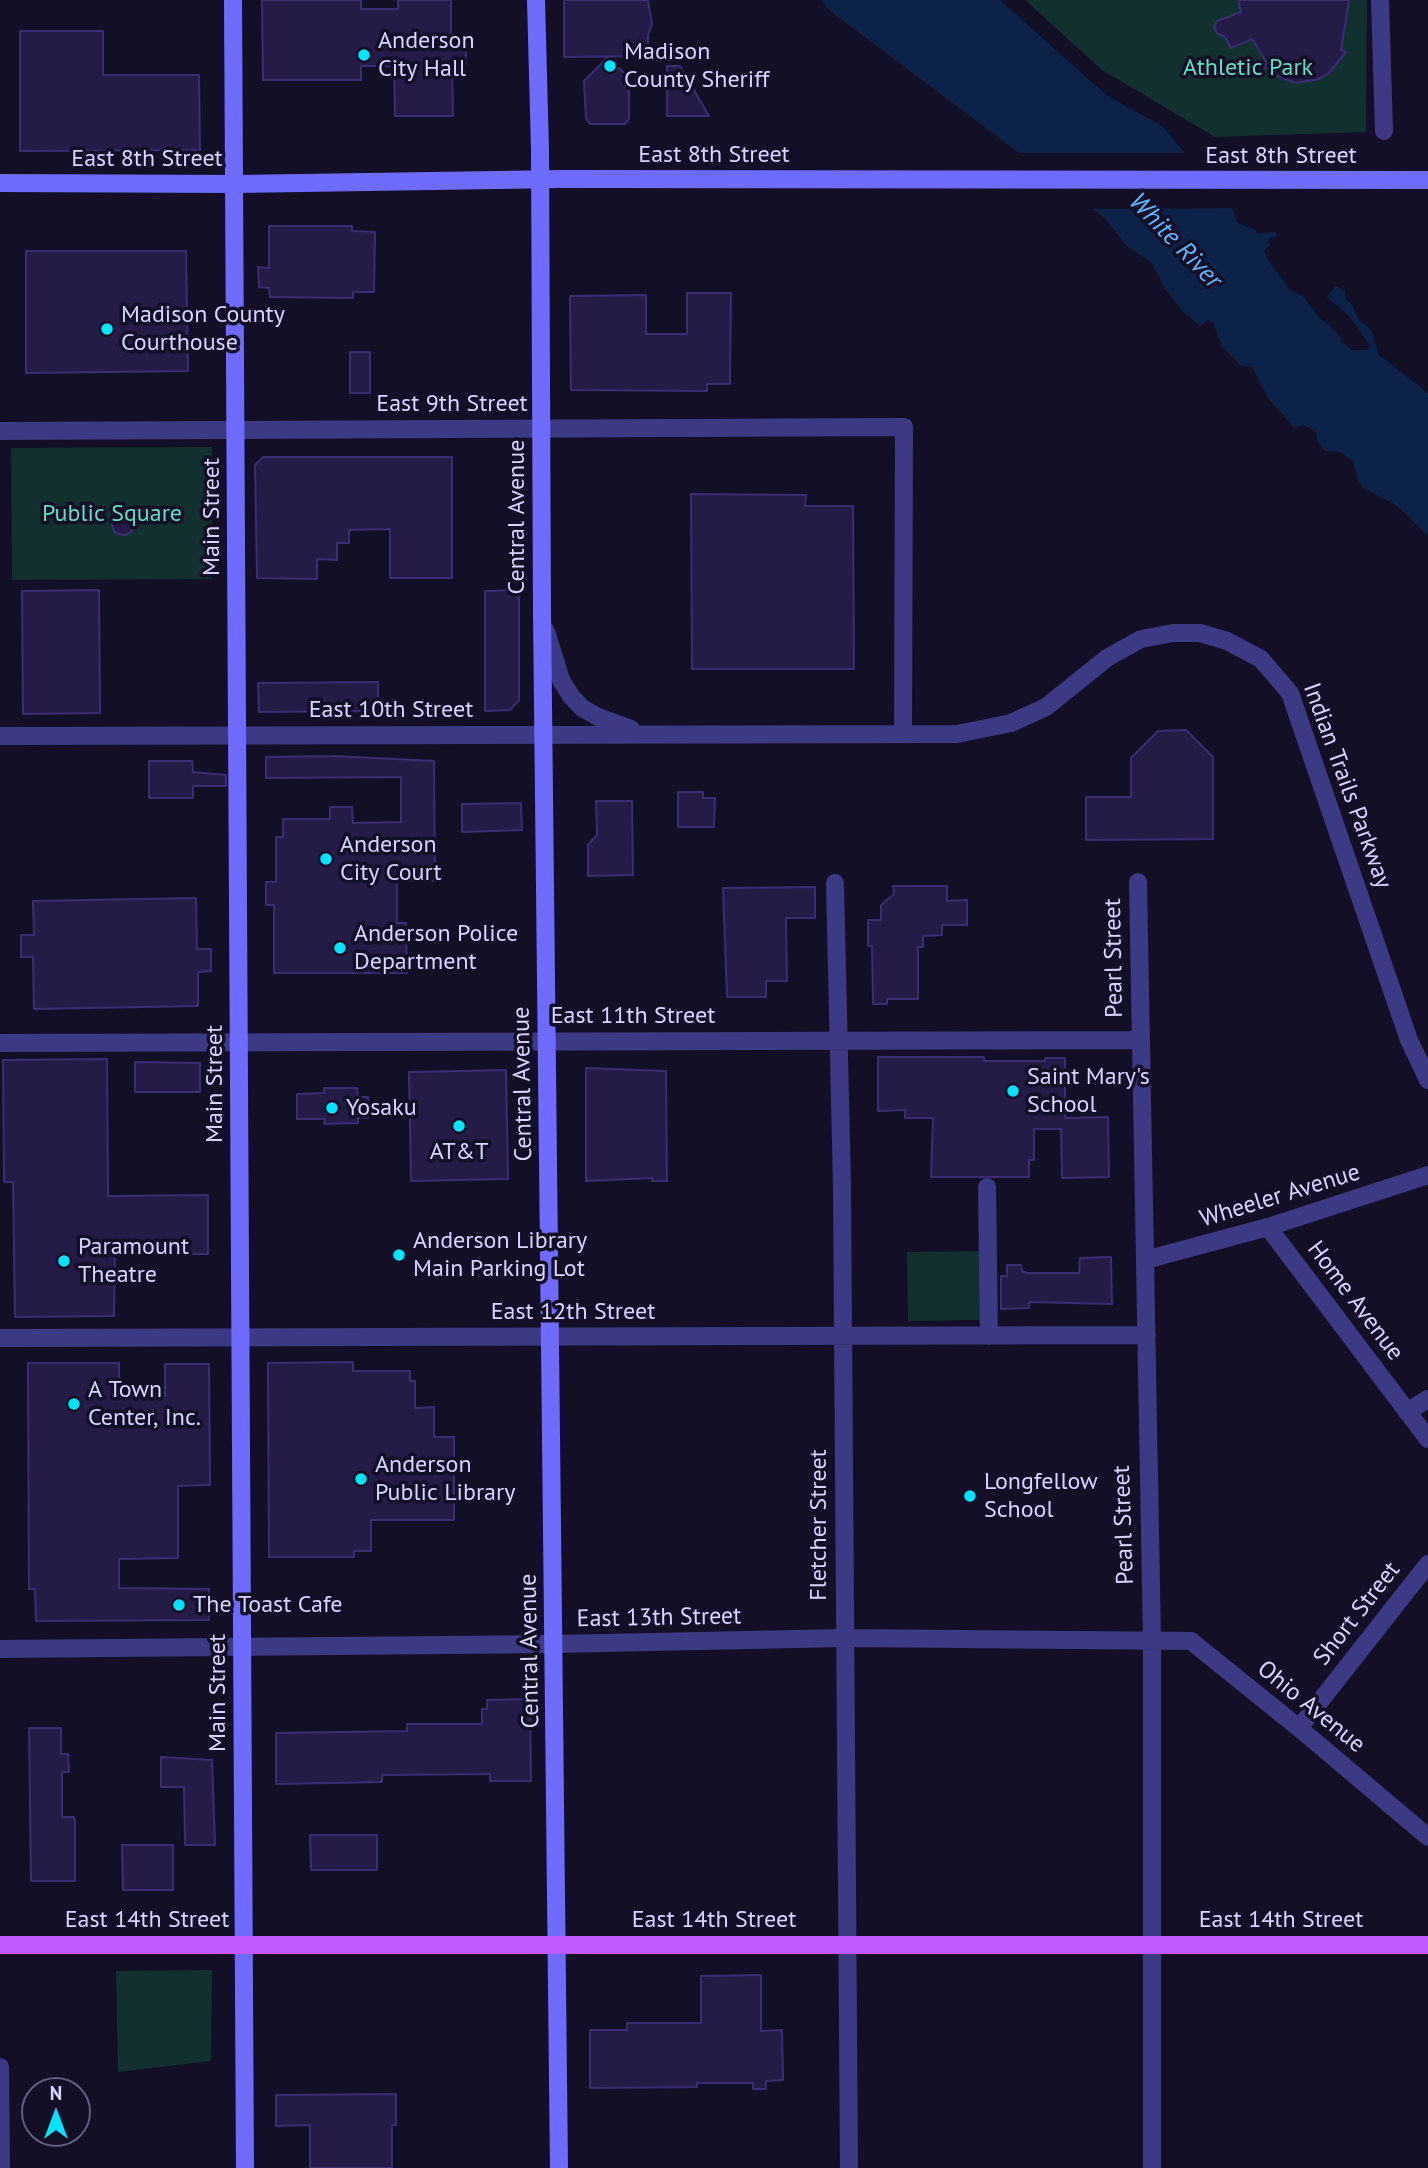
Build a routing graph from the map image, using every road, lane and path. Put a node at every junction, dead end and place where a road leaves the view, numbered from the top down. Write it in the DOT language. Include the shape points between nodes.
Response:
graph roads {
  1 [pos="233,0"];
  2 [pos="536,0"];
  3 [pos="1380,0"];
  4 [pos="1384,131"];
  5 [pos="539,179"];
  6 [pos="1428,180"];
  7 [pos="0,183"];
  8 [pos="236,184"];
  9 [pos="541,428"];
  10 [pos="237,429"];
  11 [pos="0,431"];
  12 [pos="542,613"];
  13 [pos="544,734"];
  14 [pos="673,734"];
  15 [pos="783,734"];
  16 [pos="903,734"];
  17 [pos="238,735"];
  18 [pos="0,736"];
  19 [pos="1138,881"];
  20 [pos="835,883"];
  21 [pos="838,1040"];
  22 [pos="1140,1040"];
  23 [pos="548,1041"];
  24 [pos="0,1043"];
  25 [pos="239,1043"];
  26 [pos="1428,1080"];
  27 [pos="1428,1175"];
  28 [pos="987,1187"];
  29 [pos="1268,1227"];
  30 [pos="1145,1260"];
  31 [pos="1147,1335"];
  32 [pos="844,1336"];
  33 [pos="989,1336"];
  34 [pos="550,1337"];
  35 [pos="0,1338"];
  36 [pos="240,1338"];
  37 [pos="1428,1399"];
  38 [pos="1407,1412"];
  39 [pos="1428,1439"];
  40 [pos="1428,1564"];
  41 [pos="844,1638"];
  42 [pos="1152,1640"];
  43 [pos="242,1644"];
  44 [pos="555,1644"];
  45 [pos="0,1649"];
  46 [pos="1299,1728"];
  47 [pos="1428,1838"];
  48 [pos="0,1945"];
  49 [pos="244,1945"];
  50 [pos="558,1945"];
  51 [pos="846,1945"];
  52 [pos="1152,1945"];
  53 [pos="1428,1945"];
  54 [pos="0,2067"];
  55 [pos="1,2168"];
  56 [pos="246,2168"];
  57 [pos="559,2168"];
  58 [pos="849,2168"];
  59 [pos="1152,2168"];
  1 -- 8 [label="street, Main Street"];
  2 -- 5 [label="street, Central Avenue"];
  3 -- 4 [label="street"];
  5 -- 6 [label="street, East 8th Street"];
  5 -- 8 [label="street, East 8th Street"];
  5 -- 9 [label="street, Central Avenue"];
  7 -- 8 [label="street, East 8th Street"];
  8 -- 10 [label="street, Main Street"];
  9 -- 10 [label="street, East 9th Street"];
  9 -- 12 [label="street, Central Avenue"];
  9 -- 16 [label="street, East 9th Street" via="904,427"];
  10 -- 11 [label="street, East 9th Street"];
  10 -- 17 [label="street, Main Street"];
  12 -- 13 [label="street, Central Avenue"];
  12 -- 14 [label="street" via="561,680 582,708 620,726"];
  13 -- 14 [label="street, East 10th Street"];
  13 -- 17 [label="street, East 10th Street"];
  13 -- 23 [label="street, Central Avenue"];
  14 -- 15 [label="street, East 10th Street"];
  15 -- 16 [label="street, Indian Trails Parkway"];
  16 -- 26 [label="street, Indian Trails Parkway" via="957,734 1011,723 1046,707 1120,649 1162,634 1200,633 1261,659 1294,700 1409,1040"];
  17 -- 18 [label="street, East 10th Street"];
  17 -- 25 [label="street, Main Street"];
  19 -- 22 [label="street, Pearl Street"];
  20 -- 21 [label="street, Fletcher Street"];
  21 -- 22 [label="street, East 11th Street"];
  21 -- 23 [label="street, East 11th Street"];
  21 -- 32 [label="street, Fletcher Street"];
  22 -- 30 [label="street, Pearl Street"];
  23 -- 25 [label="street, East 11th Street"];
  23 -- 34 [label="street, Central Avenue"];
  24 -- 25 [label="street, East 11th Street"];
  25 -- 36 [label="street, Main Street"];
  27 -- 29 [label="street, Wheeler Avenue"];
  28 -- 33 [label="street"];
  29 -- 30 [label="street, Wheeler Avenue"];
  29 -- 38 [label="street, Home Avenue"];
  30 -- 31 [label="street, Pearl Street"];
  31 -- 33 [label="street, East 12th Street"];
  31 -- 42 [label="street, Pearl Street"];
  32 -- 33 [label="street, East 12th Street"];
  32 -- 34 [label="street, East 12th Street"];
  32 -- 41 [label="street, Fletcher Street"];
  34 -- 36 [label="street, East 12th Street"];
  34 -- 44 [label="street, Central Avenue"];
  35 -- 36 [label="street, East 12th Street"];
  36 -- 43 [label="street, Main Street"];
  37 -- 38 [label="street"];
  38 -- 39 [label="street, Home Avenue"];
  40 -- 46 [label="street, Short Street"];
  41 -- 42 [label="street, East 13th Street"];
  41 -- 44 [label="street, East 13th Street"];
  41 -- 51 [label="street, Fletcher Street"];
  42 -- 46 [label="street, Ohio Avenue" via="1191,1641"];
  42 -- 52 [label="street, Pearl Street"];
  43 -- 44 [label="street, East 13th Street"];
  43 -- 45 [label="street, East 13th Street"];
  43 -- 49 [label="street, Main Street"];
  44 -- 50 [label="street, Central Avenue"];
  46 -- 47 [label="street, Ohio Avenue"];
  48 -- 49 [label="main road, East 14th Street"];
  49 -- 50 [label="main road, East 14th Street"];
  49 -- 56 [label="street, Main Street"];
  50 -- 51 [label="main road, East 14th Street"];
  50 -- 57 [label="street, Central Avenue"];
  51 -- 52 [label="main road, East 14th Street"];
  51 -- 58 [label="street, Fletcher Street"];
  52 -- 53 [label="main road, East 14th Street"];
  52 -- 59 [label="street, Pearl Street"];
  54 -- 55 [label="street"];
}
